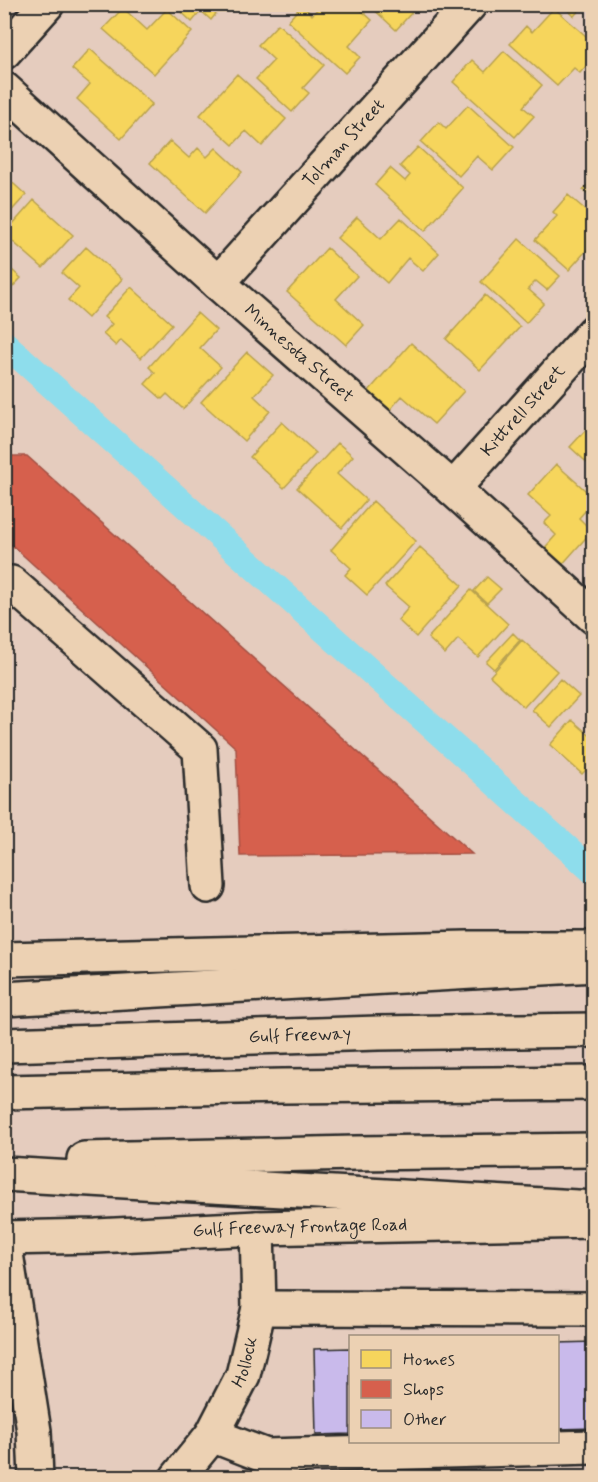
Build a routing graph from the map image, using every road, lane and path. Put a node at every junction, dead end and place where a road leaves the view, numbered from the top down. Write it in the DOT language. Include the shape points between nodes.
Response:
graph roads {
  1 [pos="47,4"];
  2 [pos="470,4"];
  3 [pos="4,52"];
  4 [pos="4,89"];
  5 [pos="218,283"];
  6 [pos="594,332"];
  7 [pos="453,489"];
  8 [pos="4,584"];
  9 [pos="594,617"];
  10 [pos="208,886"];
  11 [pos="594,948"];
  12 [pos="4,959"];
  13 [pos="594,965"];
  14 [pos="4,999"];
  15 [pos="594,1030"];
  16 [pos="4,1045"];
  17 [pos="594,1083"];
  18 [pos="4,1092"];
  19 [pos="594,1150"];
  20 [pos="4,1161"];
  21 [pos="4,1174"];
  22 [pos="594,1208"];
  23 [pos="594,1221"];
  24 [pos="257,1228"];
  25 [pos="4,1240"];
  26 [pos="259,1308"];
  27 [pos="594,1309"];
  28 [pos="212,1435"];
  29 [pos="594,1447"];
  30 [pos="36,1478"];
  31 [pos="177,1478"];
  1 -- 3 [label="main road"];
  2 -- 5 [label="main road, Tolman Street"];
  4 -- 5 [label="main road, Minnesota Street"];
  5 -- 7 [label="main road, Minnesota Street"];
  6 -- 7 [label="main road, Kittrell Street"];
  7 -- 9 [label="main road, Minnesota Street"];
  8 -- 10 [label="main road" via="11,583 200,749"];
  11 -- 12 [label="main road"];
  13 -- 14 [label="main road"];
  15 -- 16 [label="main road, Gulf Freeway"];
  17 -- 18 [label="main road"];
  19 -- 20 [label="main road"];
  21 -- 22 [label="main road"];
  23 -- 24 [label="main road, Gulf Freeway Frontage Road"];
  24 -- 25 [label="main road, Gulf Freeway Frontage Road"];
  24 -- 26 [label="main road, Hollock"];
  25 -- 30 [label="main road" via="34,1431"];
  26 -- 27 [label="main road"];
  26 -- 28 [label="main road, Hollock" via="243,1375"];
  28 -- 29 [label="main road" via="266,1456"];
  28 -- 31 [label="main road, Hollock"];
}
